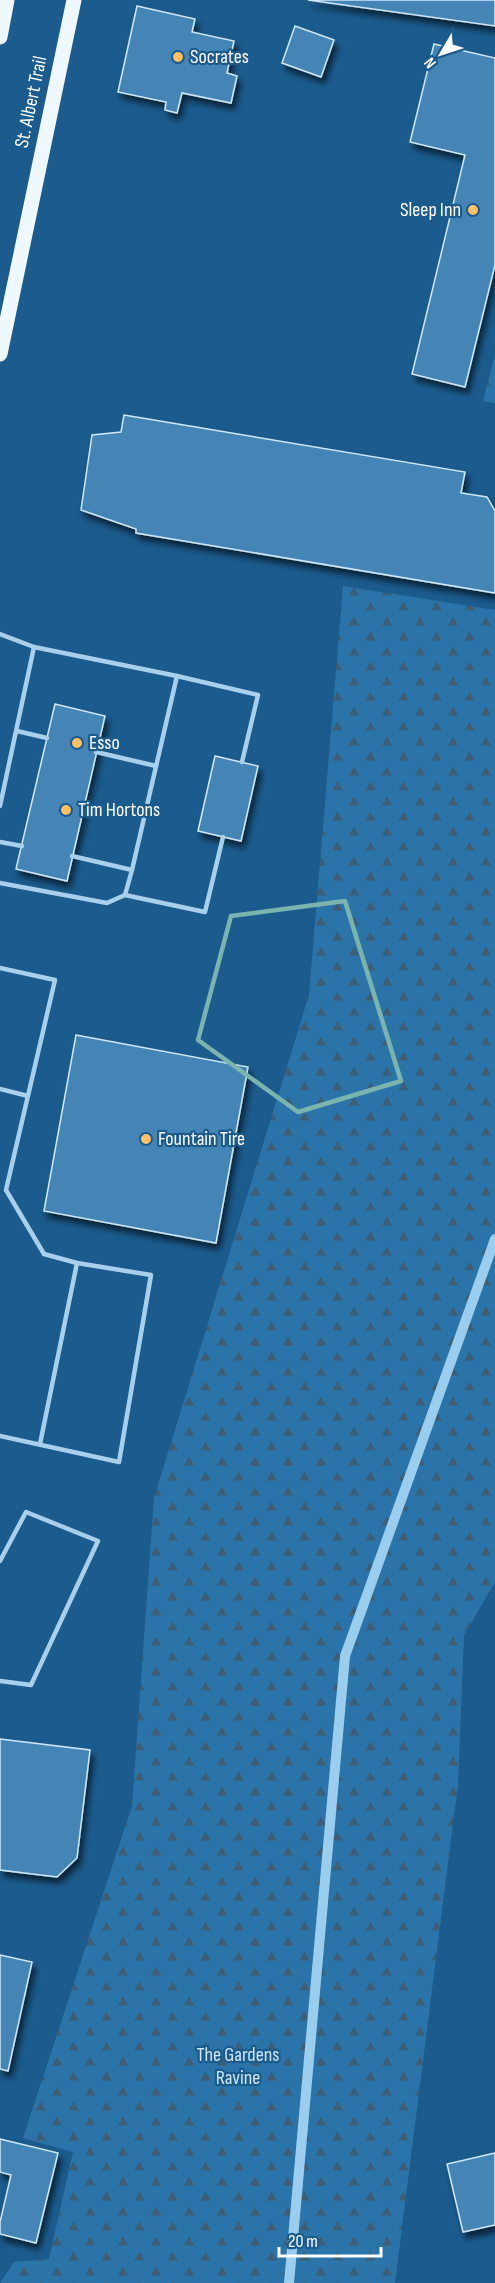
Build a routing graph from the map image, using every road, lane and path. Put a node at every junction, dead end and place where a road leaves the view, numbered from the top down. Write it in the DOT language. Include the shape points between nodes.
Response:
graph roads {
  1 [pos="8,0"];
  2 [pos="74,0"];
  3 [pos="0,37"];
  4 [pos="0,354"];
  5 [pos="0,634"];
  6 [pos="34,646"];
  7 [pos="177,676"];
  8 [pos="17,731"];
  9 [pos="46,738"];
  10 [pos="96,752"];
  11 [pos="242,762"];
  12 [pos="156,766"];
  13 [pos="0,806"];
  14 [pos="224,837"];
  15 [pos="0,842"];
  16 [pos="22,846"];
  17 [pos="72,856"];
  18 [pos="132,870"];
  19 [pos="0,882"];
  20 [pos="125,895"];
  21 [pos="0,968"];
  22 [pos="0,1089"];
  23 [pos="28,1096"];
  24 [pos="77,1263"];
  25 [pos="0,1436"];
  26 [pos="40,1444"];
  27 [pos="0,1561"];
  28 [pos="0,1681"];
  1 -- 3 [label="main road"];
  2 -- 4 [label="main road, St. Albert Trail"];
  5 -- 6 [label="lane"];
  6 -- 7 [label="lane"];
  6 -- 8 [label="lane"];
  7 -- 11 [label="lane" via="258,695"];
  7 -- 12 [label="lane"];
  8 -- 9 [label="lane"];
  8 -- 13 [label="lane"];
  10 -- 12 [label="lane"];
  12 -- 18 [label="lane"];
  14 -- 20 [label="lane" via="205,912"];
  15 -- 16 [label="lane"];
  17 -- 18 [label="lane"];
  18 -- 20 [label="lane"];
  19 -- 20 [label="lane" via="107,903"];
  21 -- 23 [label="lane" via="56,980"];
  22 -- 23 [label="lane"];
  23 -- 24 [label="lane" via="6,1190 44,1254"];
  24 -- 26 [label="lane"];
  24 -- 26 [label="lane" via="151,1275 119,1462"];
  25 -- 26 [label="lane"];
  27 -- 28 [label="lane" via="26,1512 98,1541 32,1684"];
}
